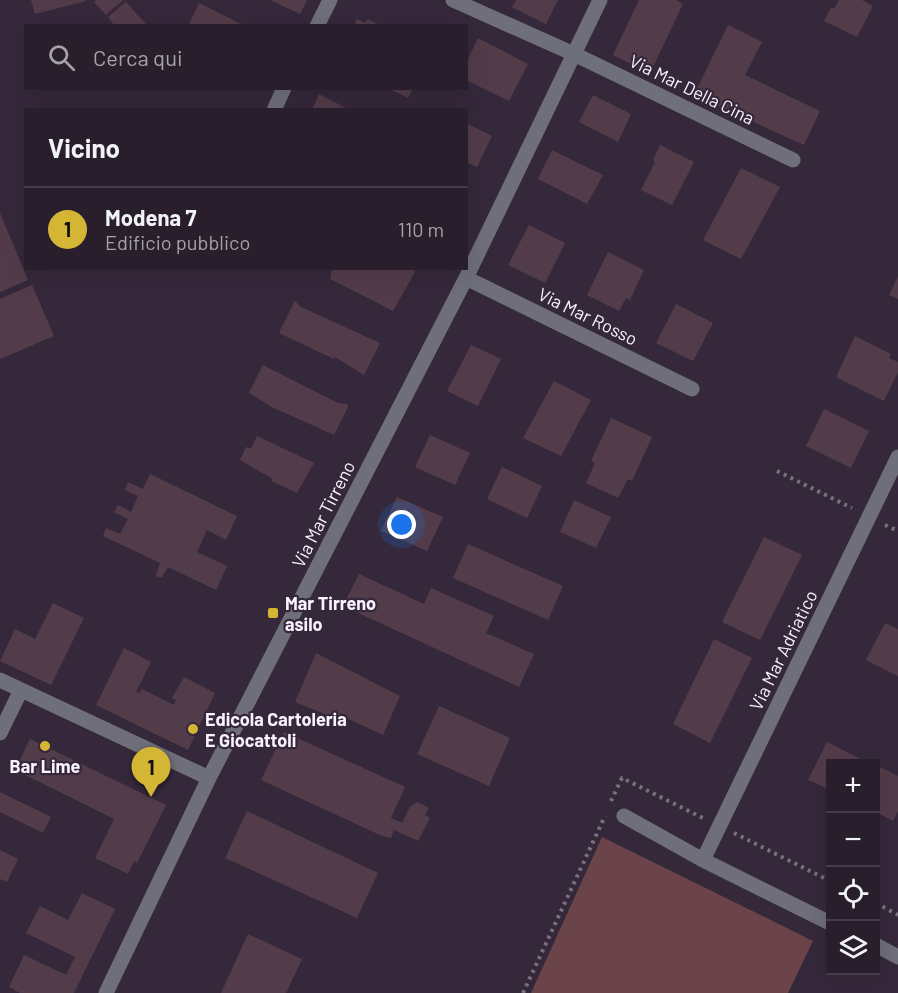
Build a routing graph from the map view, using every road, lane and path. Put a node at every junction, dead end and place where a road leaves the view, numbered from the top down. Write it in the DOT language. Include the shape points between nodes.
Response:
graph roads {
  1 [pos="330,0"];
  2 [pos="453,0"];
  3 [pos="600,0"];
  4 [pos="318,24"];
  5 [pos="574,54"];
  6 [pos="283,90"];
  7 [pos="275,108"];
  8 [pos="793,160"];
  9 [pos="466,278"];
  10 [pos="692,389"];
  11 [pos="898,457"];
  12 [pos="777,471"];
  13 [pos="869,517"];
  14 [pos="898,531"];
  15 [pos="0,680"];
  16 [pos="21,690"];
  17 [pos="0,733"];
  18 [pos="209,778"];
  19 [pos="622,778"];
  20 [pos="624,816"];
  21 [pos="703,860"];
  22 [pos="880,905"];
  23 [pos="898,915"];
  24 [pos="827,921"];
  25 [pos="880,947"];
  26 [pos="898,957"];
  27 [pos="106,993"];
  28 [pos="523,993"];
  1 -- 4 [label="street"];
  2 -- 5 [label="street"];
  3 -- 5 [label="street, Via Mar Tirreno"];
  5 -- 8 [label="street, Via Mar Della Cina"];
  5 -- 9 [label="street, Via Mar Tirreno"];
  6 -- 7 [label="street"];
  9 -- 10 [label="street, Via Mar Rosso"];
  9 -- 18 [label="street, Via Mar Tirreno"];
  11 -- 13 [label="street, Via Mar Adriatico"];
  12 -- 13 [label="path"];
  13 -- 14 [label="path"];
  13 -- 21 [label="street, Via Mar Adriatico"];
  15 -- 16 [label="street"];
  16 -- 17 [label="street"];
  16 -- 18 [label="street"];
  18 -- 27 [label="street, Via Mar Tirreno"];
  19 -- 28 [label="path"];
  20 -- 21 [label="street"];
  21 -- 24 [label="street"];
  22 -- 23 [label="path"];
  25 -- 26 [label="street"];
}
